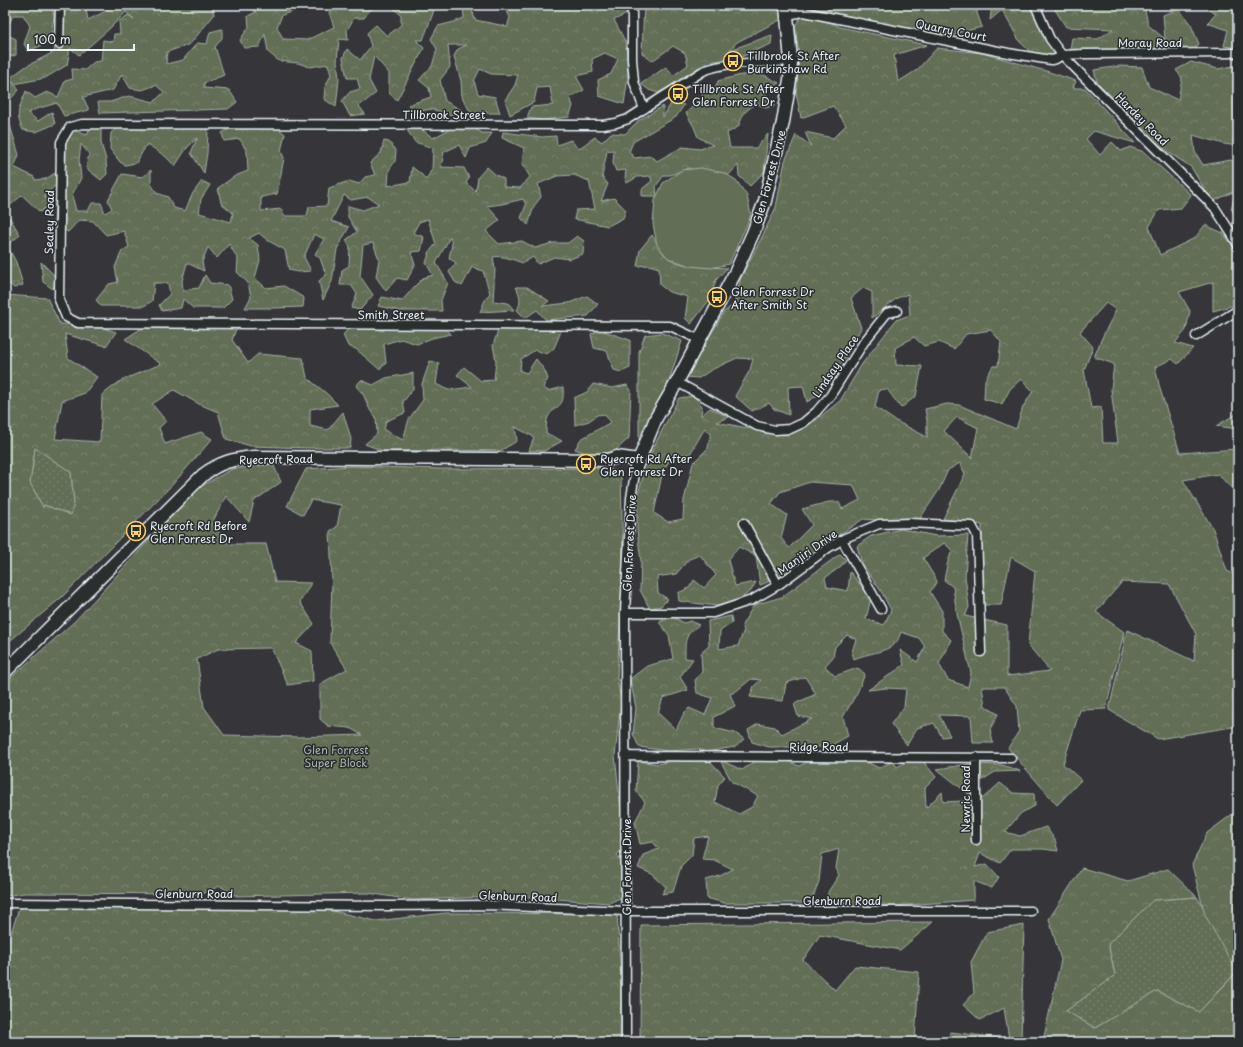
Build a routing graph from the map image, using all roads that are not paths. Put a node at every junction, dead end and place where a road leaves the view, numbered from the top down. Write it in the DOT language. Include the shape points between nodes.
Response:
graph roads {
  1 [pos="60,5"];
  2 [pos="632,5"];
  3 [pos="1035,5"];
  4 [pos="786,10"];
  5 [pos="59,44"];
  6 [pos="1238,53"];
  7 [pos="1062,55"];
  8 [pos="791,62"];
  9 [pos="644,108"];
  10 [pos="82,124"];
  11 [pos="1238,245"];
  12 [pos="897,310"];
  13 [pos="1238,310"];
  14 [pos="78,324"];
  15 [pos="1196,336"];
  16 [pos="700,340"];
  17 [pos="678,382"];
  18 [pos="637,463"];
  19 [pos="744,523"];
  20 [pos="842,540"];
  21 [pos="778,585"];
  22 [pos="881,610"];
  23 [pos="625,613"];
  24 [pos="981,652"];
  25 [pos="5,672"];
  26 [pos="626,756"];
  27 [pos="976,758"];
  28 [pos="1011,758"];
  29 [pos="976,840"];
  30 [pos="5,903"];
  31 [pos="626,911"];
  32 [pos="1031,911"];
  33 [pos="626,1042"];
  1 -- 5 [label="street"];
  2 -- 9 [label="street" via="634,82"];
  3 -- 7 [label="street, Hardey Road" via="1050,39"];
  4 -- 7 [label="street, Quarry Court" via="1008,53 1051,60"];
  4 -- 8 [label="street, Glen Forrest Drive"];
  6 -- 7 [label="street, Moray Road"];
  7 -- 11 [label="street, Hardey Road" via="1215,208"];
  8 -- 9 [label="street, Tillbrook Street" via="751,62 714,66"];
  8 -- 16 [label="street, Glen Forrest Drive" via="786,108 765,201 736,271"];
  9 -- 10 [label="street, Tillbrook Street" via="628,119 603,125"];
  10 -- 14 [label="street, Sealey Road" via="70,127 61,142 59,300 66,317"];
  12 -- 17 [label="street, Lindsay Place" via="887,313 864,342 830,396 816,412 803,423 790,429 775,430 757,426"];
  13 -- 15 [label="street"];
  14 -- 16 [label="street, Smith Street" via="670,326"];
  16 -- 17 [label="street, Glen Forrest Drive"];
  17 -- 18 [label="street, Glen Forrest Drive" via="656,418"];
  18 -- 23 [label="street, Glen Forrest Drive" via="631,498"];
  18 -- 25 [label="street, Ryecroft Road" via="617,457 608,460 254,457 224,463 203,475"];
  19 -- 21 [label="street"];
  20 -- 21 [label="street, Manjiri Drive"];
  20 -- 22 [label="street"];
  20 -- 24 [label="street, Manjiri Drive" via="879,524 972,526 977,535"];
  21 -- 23 [label="street, Manjiri Drive" via="752,600 713,612"];
  23 -- 26 [label="street, Glen Forrest Drive"];
  26 -- 27 [label="street, Ridge Road"];
  26 -- 31 [label="street, Glen Forrest Drive"];
  27 -- 28 [label="street, Ridge Road"];
  27 -- 29 [label="street, Newric Road"];
  30 -- 31 [label="street, Glenburn Road" via="486,905"];
  31 -- 32 [label="street, Glenburn Road"];
  31 -- 33 [label="street, Glen Forrest Drive"];
}
